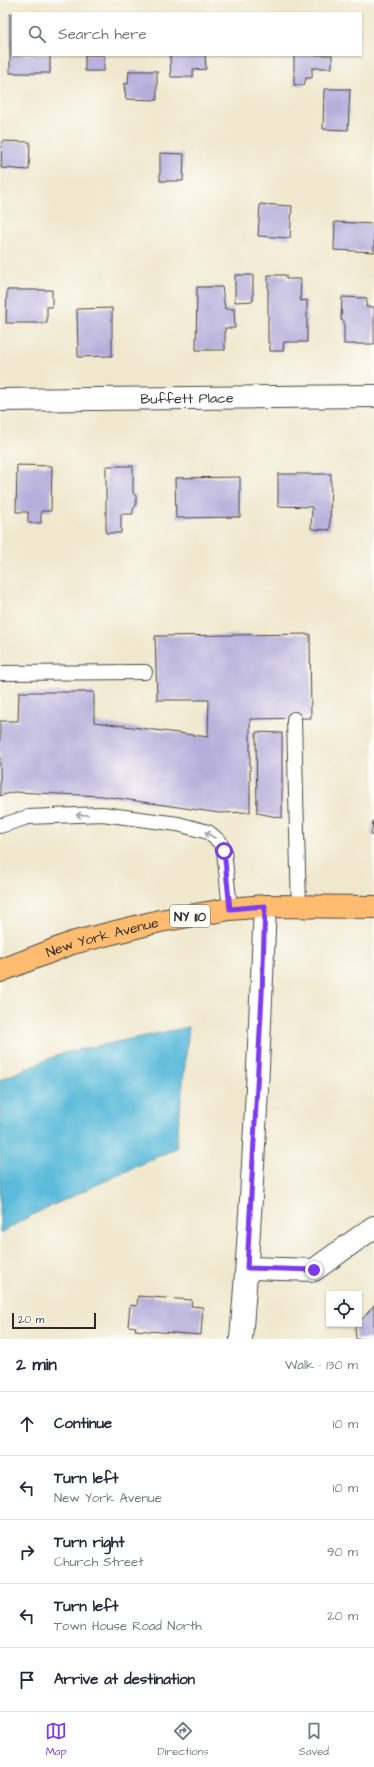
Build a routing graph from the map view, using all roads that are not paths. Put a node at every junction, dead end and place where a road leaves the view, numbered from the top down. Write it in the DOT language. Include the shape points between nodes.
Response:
graph roads {
  1 [pos="374,396"];
  2 [pos="0,400"];
  3 [pos="145,672"];
  4 [pos="0,673"];
  5 [pos="294,718"];
  6 [pos="0,826"];
  7 [pos="265,906"];
  8 [pos="299,906"];
  9 [pos="374,907"];
  10 [pos="230,909"];
  11 [pos="0,971"];
  12 [pos="374,1227"];
  13 [pos="247,1268"];
  14 [pos="241,1339"];
  1 -- 2 [label="street, Buffett Place"];
  3 -- 4 [label="lane"];
  5 -- 8 [label="lane"];
  10 -- 6 [label="lane, one-way" via="224,851 220,842 208,832 178,824 102,814 28,818"];
  7 -- 8 [label="main road, New York Avenue / NY 110"];
  7 -- 10 [label="main road, New York Avenue / NY 110"];
  7 -- 13 [label="street"];
  8 -- 9 [label="main road, New York Avenue / NY 110"];
  10 -- 11 [label="main road, New York Avenue / NY 110" via="160,921 72,943"];
  12 -- 13 [label="street" via="314,1270"];
  13 -- 14 [label="street"];
}
